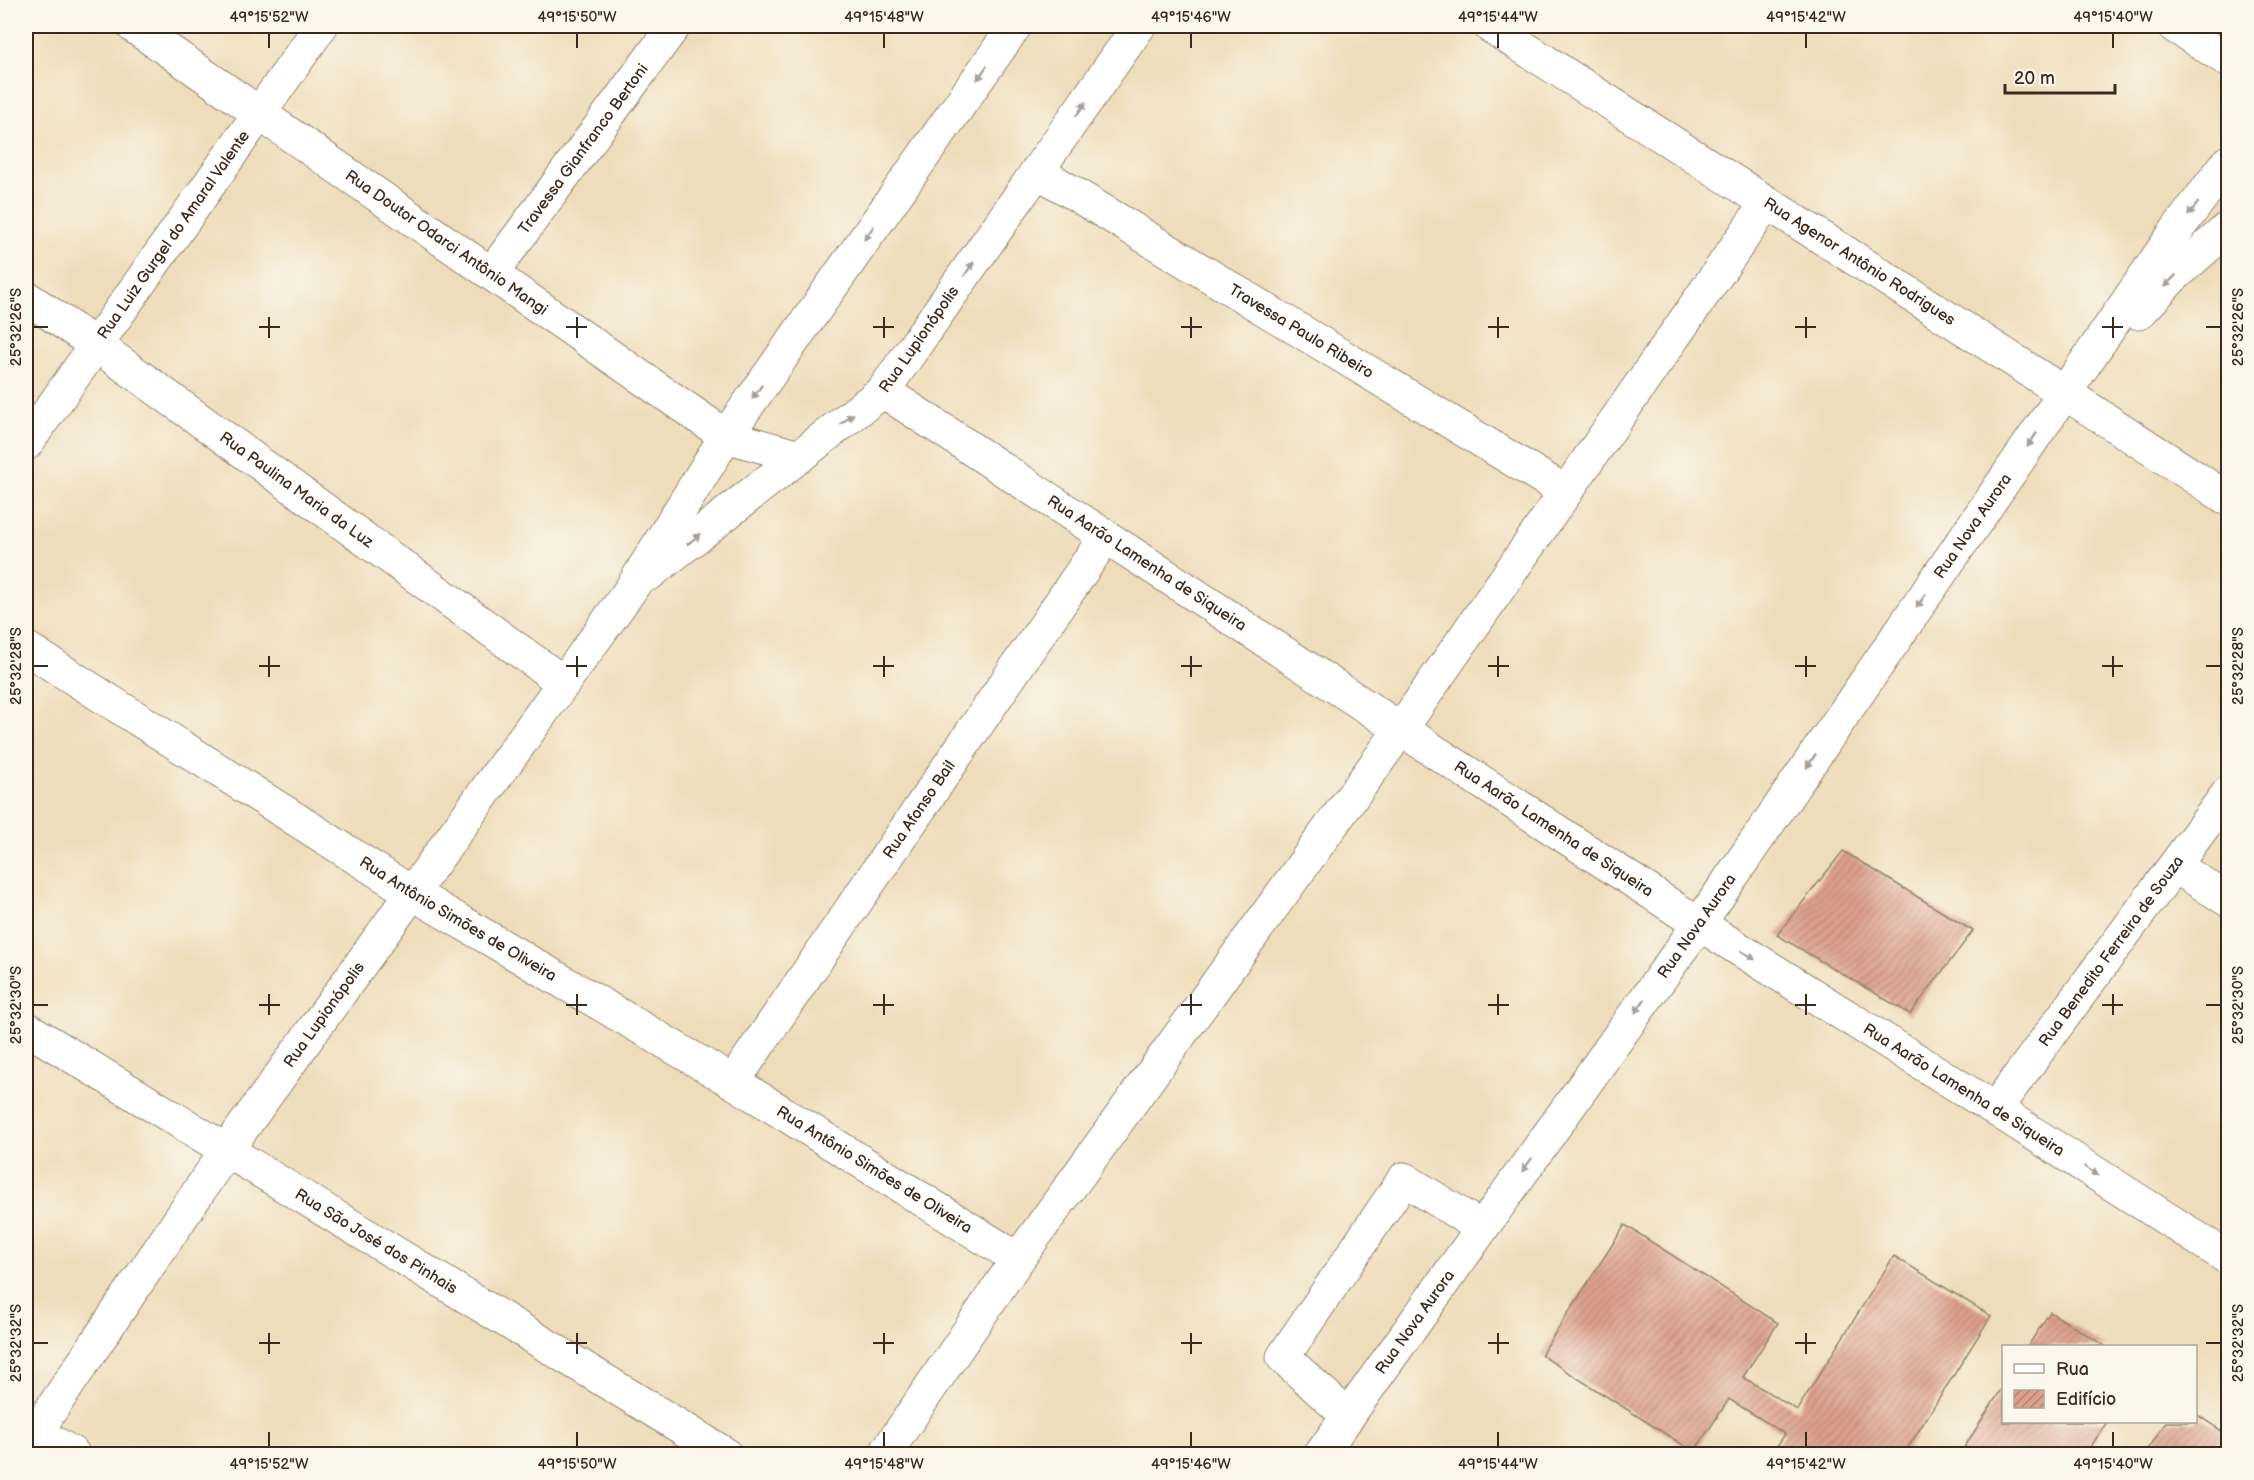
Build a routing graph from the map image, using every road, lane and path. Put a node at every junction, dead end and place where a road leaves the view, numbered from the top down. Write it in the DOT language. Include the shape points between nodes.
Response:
graph roads {
  1 [pos="133,26"];
  2 [pos="321,26"];
  3 [pos="674,26"];
  4 [pos="1015,26"];
  5 [pos="1138,26"];
  6 [pos="1490,26"];
  7 [pos="2174,26"];
  8 [pos="2229,60"];
  9 [pos="260,112"];
  10 [pos="2229,162"];
  11 [pos="1037,171"];
  12 [pos="1766,204"];
  13 [pos="2229,228"];
  14 [pos="492,273"];
  15 [pos="26,297"];
  16 [pos="96,345"];
  17 [pos="884,391"];
  18 [pos="2065,392"];
  19 [pos="726,435"];
  20 [pos="26,444"];
  21 [pos="799,457"];
  22 [pos="1566,492"];
  23 [pos="2229,499"];
  24 [pos="1106,536"];
  25 [pos="631,588"];
  26 [pos="26,648"];
  27 [pos="564,683"];
  28 [pos="1401,729"];
  29 [pos="2229,793"];
  30 [pos="2175,866"];
  31 [pos="412,893"];
  32 [pos="2229,900"];
  33 [pos="1699,924"];
  34 [pos="26,1028"];
  35 [pos="732,1082"];
  36 [pos="1995,1109"];
  37 [pos="226,1151"];
  38 [pos="1482,1228"];
  39 [pos="2229,1258"];
  40 [pos="1018,1259"];
  41 [pos="1348,1416"];
  42 [pos="29,1435"];
  43 [pos="74,1455"];
  44 [pos="725,1455"];
  45 [pos="885,1455"];
  46 [pos="1321,1455"];
  1 -- 9 [label="street, Rua Doutor Odarci Antônio Mangi"];
  2 -- 9 [label="street, Rua Luiz Gurgel do Amaral Valente"];
  3 -- 14 [label="street, Travessa Gianfranco Bertoni"];
  4 -- 19 [label="street, Rua Lupionópolis, one-way"];
  11 -- 5 [label="street, Rua Lupionópolis, one-way"];
  6 -- 12 [label="street, Rua Agenor Antônio Rodrigues"];
  7 -- 8 [label="street"];
  9 -- 14 [label="street, Rua Doutor Odarci Antônio Mangi"];
  9 -- 16 [label="street, Rua Luiz Gurgel do Amaral Valente"];
  10 -- 18 [label="street, Rua Nova Aurora, one-way" via="2176,231"];
  17 -- 11 [label="street, Rua Lupionópolis, one-way"];
  11 -- 22 [label="street, Travessa Paulo Ribeiro"];
  12 -- 18 [label="street, Rua Agenor Antônio Rodrigues"];
  12 -- 22 [label="street"];
  13 -- 18 [label="street, Rua Nova Aurora, one-way" via="2172,278"];
  14 -- 19 [label="street, Rua Doutor Odarci Antônio Mangi"];
  15 -- 16 [label="street, Rua Paulina Maria da Luz"];
  16 -- 20 [label="street, Rua Luiz Gurgel do Amaral Valente"];
  16 -- 27 [label="street, Rua Paulina Maria da Luz"];
  21 -- 17 [label="street, Rua Lupionópolis, one-way"];
  17 -- 24 [label="street, Rua Aarão Lamenha de Siqueira"];
  18 -- 23 [label="street, Rua Agenor Antônio Rodrigues"];
  18 -- 33 [label="street, Rua Nova Aurora, one-way"];
  19 -- 21 [label="street, Rua Doutor Odarci Antônio Mangi"];
  19 -- 25 [label="street, Rua Lupionópolis"];
  25 -- 21 [label="street, Rua Lupionópolis, one-way"];
  22 -- 28 [label="street"];
  24 -- 28 [label="street, Rua Aarão Lamenha de Siqueira"];
  24 -- 35 [label="street, Rua Afonso Bail"];
  25 -- 27 [label="street, Rua Lupionópolis"];
  26 -- 31 [label="street, Rua Antônio Simões de Oliveira"];
  27 -- 31 [label="street, Rua Lupionópolis"];
  28 -- 33 [label="street, Rua Aarão Lamenha de Siqueira"];
  28 -- 40 [label="street"];
  29 -- 30 [label="street, Rua Benedito Ferreira de Souza"];
  30 -- 32 [label="street"];
  30 -- 36 [label="street, Rua Benedito Ferreira de Souza"];
  31 -- 35 [label="street, Rua Antônio Simões de Oliveira"];
  31 -- 37 [label="street, Rua Lupionópolis"];
  33 -- 36 [label="street, Rua Aarão Lamenha de Siqueira, one-way"];
  33 -- 38 [label="street, Rua Nova Aurora, one-way"];
  34 -- 37 [label="street, Rua São José dos Pinhais"];
  35 -- 40 [label="street, Rua Antônio Simões de Oliveira"];
  36 -- 39 [label="street, Rua Aarão Lamenha de Siqueira, one-way"];
  37 -- 42 [label="street, Rua Lupionópolis"];
  37 -- 44 [label="street, Rua São José dos Pinhais"];
  38 -- 41 [label="street, Rua Nova Aurora"];
  38 -- 41 [label="street" via="1404,1179 1283,1357"];
  40 -- 45 [label="street"];
  41 -- 46 [label="street, Rua Nova Aurora"];
  42 -- 43 [label="street"];
}
